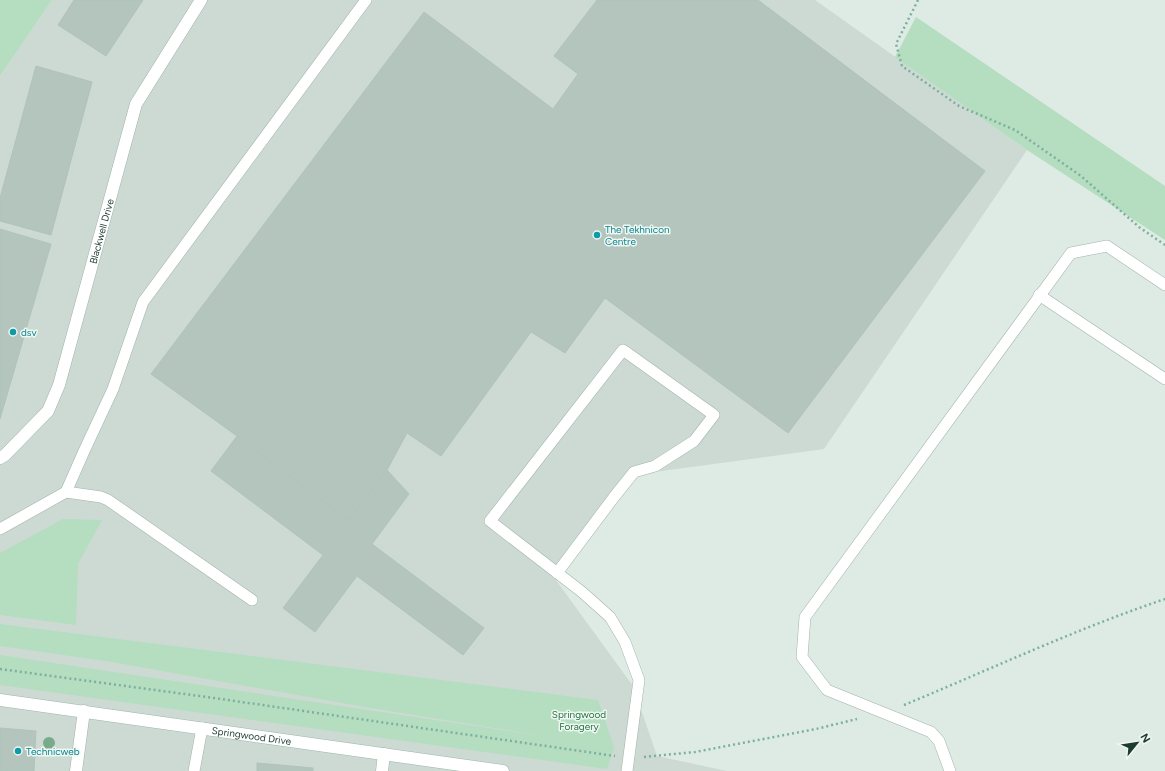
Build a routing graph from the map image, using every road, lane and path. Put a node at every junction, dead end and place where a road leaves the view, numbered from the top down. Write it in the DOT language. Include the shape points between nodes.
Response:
graph roads {
  1 [pos="201,0"];
  2 [pos="366,0"];
  3 [pos="918,0"];
  4 [pos="1165,245"];
  5 [pos="1165,285"];
  6 [pos="1039,295"];
  7 [pos="1165,380"];
  8 [pos="0,458"];
  9 [pos="66,492"];
  10 [pos="0,530"];
  11 [pos="557,573"];
  12 [pos="1165,599"];
  13 [pos="252,600"];
  14 [pos="0,669"];
  15 [pos="0,700"];
  16 [pos="84,711"];
  17 [pos="884,713"];
  18 [pos="202,728"];
  19 [pos="384,754"];
  20 [pos="628,758"];
  21 [pos="76,771"];
  22 [pos="194,771"];
  23 [pos="382,771"];
  24 [pos="502,771"];
  25 [pos="627,771"];
  26 [pos="950,771"];
  1 -- 8 [label="street, Blackwell Drive" via="136,104 58,385 48,411"];
  2 -- 9 [label="lane" via="143,302 113,389"];
  3 -- 4 [label="path" via="896,44 902,66 959,106 1015,130 1081,176 1139,227"];
  5 -- 6 [label="lane" via="1107,246 1071,253"];
  6 -- 7 [label="lane"];
  6 -- 17 [label="lane" via="805,617 802,657 827,690"];
  9 -- 10 [label="lane"];
  9 -- 13 [label="lane" via="108,500"];
  11 -- 11 [label="lane" via="490,521 623,350 714,415 694,441 655,466 634,472"];
  11 -- 20 [label="lane" via="610,617 625,642 639,680"];
  12 -- 17 [label="path" via="1037,648"];
  14 -- 20 [label="path"];
  15 -- 16 [label="street, Springwood Drive"];
  16 -- 18 [label="street, Springwood Drive"];
  16 -- 21 [label="street"];
  17 -- 20 [label="path" via="695,752"];
  17 -- 26 [label="lane" via="931,732 939,741"];
  18 -- 19 [label="street, Springwood Drive"];
  18 -- 22 [label="lane"];
  19 -- 23 [label="street"];
  19 -- 24 [label="street, Springwood Drive"];
  20 -- 25 [label="lane"];
}
